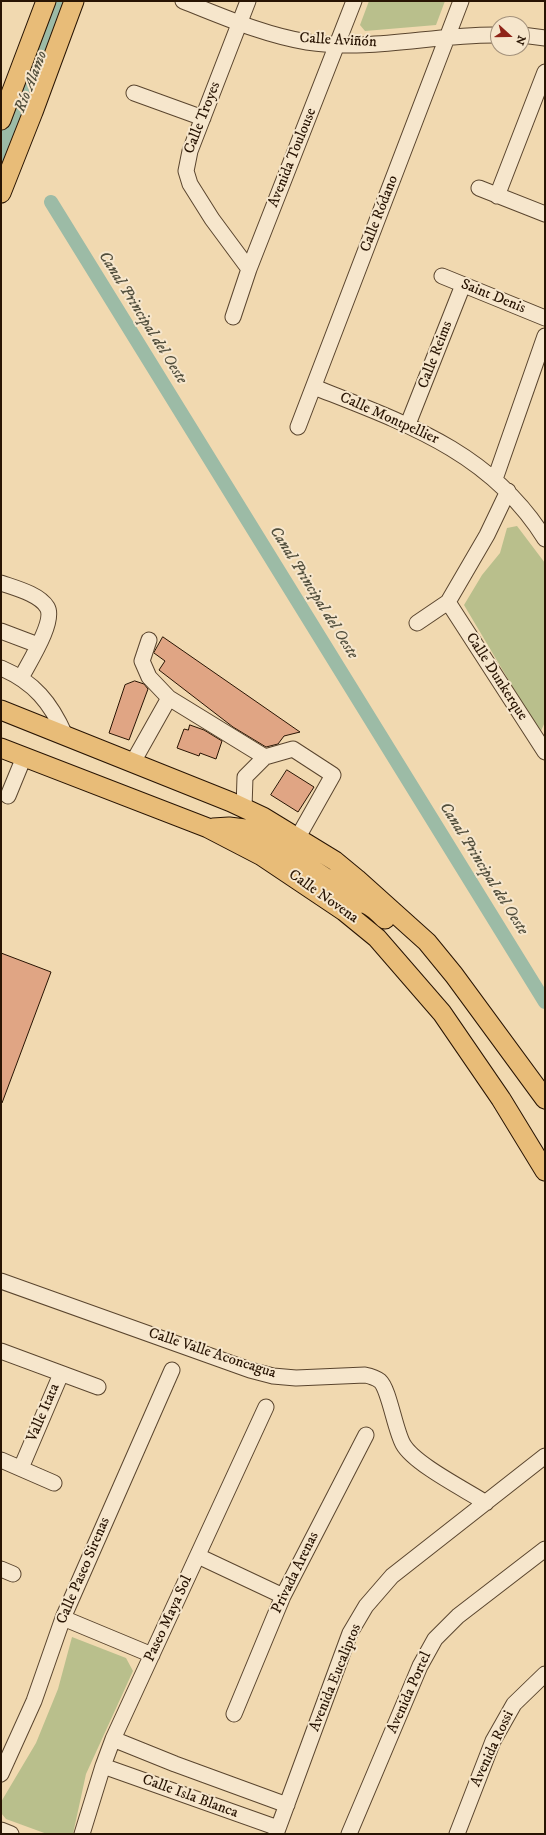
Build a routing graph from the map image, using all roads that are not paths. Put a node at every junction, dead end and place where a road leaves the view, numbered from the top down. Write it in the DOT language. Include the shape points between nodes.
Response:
graph roads {
  1 [pos="46,1"];
  2 [pos="74,1"];
  3 [pos="183,1"];
  4 [pos="248,1"];
  5 [pos="354,1"];
  6 [pos="462,1"];
  7 [pos="239,23"];
  8 [pos="490,35"];
  9 [pos="530,36"];
  10 [pos="447,38"];
  11 [pos="545,38"];
  12 [pos="338,44"];
  13 [pos="545,72"];
  14 [pos="134,93"];
  15 [pos="203,118"];
  16 [pos="1,120"];
  17 [pos="479,188"];
  18 [pos="1,193"];
  19 [pos="497,196"];
  20 [pos="545,214"];
  21 [pos="249,269"];
  22 [pos="442,276"];
  23 [pos="463,285"];
  24 [pos="233,317"];
  25 [pos="545,318"];
  26 [pos="545,336"];
  27 [pos="314,387"];
  28 [pos="408,424"];
  29 [pos="298,427"];
  30 [pos="495,479"];
  31 [pos="508,491"];
  32 [pos="545,538"];
  33 [pos="1,583"];
  34 [pos="448,602"];
  35 [pos="417,622"];
  36 [pos="1,631"];
  37 [pos="149,640"];
  38 [pos="38,645"];
  39 [pos="1,668"];
  40 [pos="21,678"];
  41 [pos="169,698"];
  42 [pos="1,710"];
  43 [pos="65,735"];
  44 [pos="1,748"];
  45 [pos="545,752"];
  46 [pos="24,757"];
  47 [pos="265,757"];
  48 [pos="133,762"];
  49 [pos="8,796"];
  50 [pos="244,808"];
  51 [pos="208,828"];
  52 [pos="298,838"];
  53 [pos="358,880"];
  54 [pos="344,911"];
  55 [pos="481,1013"];
  56 [pos="545,1099"];
  57 [pos="545,1171"];
  58 [pos="1,1281"];
  59 [pos="1,1351"];
  60 [pos="172,1370"];
  61 [pos="60,1374"];
  62 [pos="98,1387"];
  63 [pos="266,1407"];
  64 [pos="366,1435"];
  65 [pos="545,1456"];
  66 [pos="1,1460"];
  67 [pos="21,1468"];
  68 [pos="54,1482"];
  69 [pos="486,1503"];
  70 [pos="545,1549"];
  71 [pos="198,1556"];
  72 [pos="283,1596"];
  73 [pos="63,1618"];
  74 [pos="152,1655"];
  75 [pos="545,1674"];
  76 [pos="234,1714"];
  77 [pos="114,1739"];
  78 [pos="175,1764"];
  79 [pos="103,1766"];
  80 [pos="1,1774"];
  81 [pos="166,1788"];
  82 [pos="287,1805"];
  83 [pos="1,1830"];
  84 [pos="277,1831"];
  85 [pos="11,1834"];
  86 [pos="82,1834"];
  87 [pos="349,1834"];
  88 [pos="456,1834"];
  1 -- 16 [label="main road"];
  2 -- 18 [label="main road"];
  3 -- 7 [label="street, Calle Aviñón"];
  4 -- 7 [label="street, Calle Troyes"];
  5 -- 12 [label="street, Avenida Toulouse"];
  6 -- 10 [label="street, Calle Ródano"];
  7 -- 12 [label="street, Calle Aviñón" via="275,35 308,42"];
  7 -- 15 [label="street, Calle Troyes"];
  8 -- 10 [label="street, Calle Aviñón"];
  9 -- 11 [label="street"];
  10 -- 12 [label="street, Calle Aviñón" via="378,44"];
  10 -- 27 [label="street, Calle Ródano"];
  12 -- 21 [label="street, Avenida Toulouse"];
  13 -- 19 [label="street"];
  14 -- 15 [label="street"];
  15 -- 21 [label="street, Calle Troyes" via="187,160 187,177"];
  17 -- 19 [label="street"];
  19 -- 20 [label="street"];
  21 -- 24 [label="street, Avenida Toulouse"];
  22 -- 23 [label="street, Saint Denis"];
  23 -- 25 [label="street, Saint Denis"];
  23 -- 28 [label="street, Calle Reims"];
  26 -- 30 [label="street"];
  27 -- 28 [label="street, Calle Montpellier"];
  27 -- 29 [label="street, Calle Ródano"];
  28 -- 30 [label="street, Calle Montpellier" via="453,449"];
  30 -- 31 [label="street, Calle Montpellier"];
  31 -- 32 [label="street, Calle Montpellier"];
  31 -- 34 [label="street" via="487,535"];
  33 -- 38 [label="street" via="34,597 47,607 49,616"];
  34 -- 35 [label="street"];
  34 -- 45 [label="street, Calle Dunkerque"];
  36 -- 38 [label="street"];
  37 -- 41 [label="street" via="142,660 148,677"];
  38 -- 40 [label="street"];
  39 -- 40 [label="street"];
  40 -- 43 [label="street" via="48,704 57,716"];
  41 -- 47 [label="street"];
  41 -- 48 [label="street"];
  42 -- 43 [label="main road, Calle Novena"];
  43 -- 48 [label="main road, Calle Novena"];
  44 -- 46 [label="main road, Calle Novena"];
  46 -- 49 [label="street"];
  46 -- 51 [label="main road, Calle Novena"];
  47 -- 50 [label="street" via="245,777"];
  47 -- 52 [label="street" via="293,749 333,775"];
  48 -- 50 [label="main road, Calle Novena"];
  50 -- 52 [label="main road, Calle Novena"];
  51 -- 53 [label="main road" via="245,829 267,840 346,891"];
  51 -- 54 [label="main road, Calle Novena" via="262,856"];
  52 -- 53 [label="main road, Calle Novena" via="335,861"];
  53 -- 55 [label="main road, Calle Novena" via="427,942"];
  54 -- 55 [label="main road" via="353,903 361,902 373,907 422,953 464,1004"];
  54 -- 57 [label="main road, Calle Novena" via="378,938 442,1013 501,1099"];
  55 -- 56 [label="main road, Calle Novena"];
  58 -- 69 [label="street, Calle Valle Aconcagua" via="273,1376 373,1377 380,1381 385,1389 404,1446 418,1460"];
  59 -- 61 [label="street, Valle Itata"];
  60 -- 73 [label="street, Calle Paseo Sirenas"];
  61 -- 62 [label="street"];
  61 -- 67 [label="street, Valle Itata"];
  63 -- 71 [label="street, Paseo Maya Sol"];
  64 -- 72 [label="street, Privada Arenas"];
  65 -- 69 [label="street, Avenida Eucaliptos"];
  66 -- 67 [label="street"];
  67 -- 68 [label="street"];
  69 -- 82 [label="street, Avenida Eucaliptos" via="392,1576 366,1606 350,1633"];
  70 -- 87 [label="street, Avenida Portel" via="458,1616 435,1639 420,1666"];
  71 -- 72 [label="street"];
  71 -- 74 [label="street, Paseo Maya Sol"];
  72 -- 76 [label="street, Privada Arenas"];
  73 -- 74 [label="street"];
  73 -- 80 [label="street, Calle Paseo Sirenas" via="34,1701"];
  74 -- 77 [label="street, Paseo Maya Sol"];
  75 -- 88 [label="street, Avenida Rossi" via="514,1704 493,1741"];
  77 -- 78 [label="street, Calle Isla Blanca"];
  77 -- 79 [label="street, Paseo Maya Sol"];
  78 -- 81 [label="street"];
  78 -- 82 [label="street, Calle Isla Blanca"];
  79 -- 81 [label="street, Calle Isla Blanca"];
  79 -- 86 [label="street, Paseo Maya Sol"];
  81 -- 84 [label="street, Calle Isla Blanca"];
  82 -- 84 [label="street, Avenida Eucaliptos"];
  83 -- 85 [label="street"];
}
